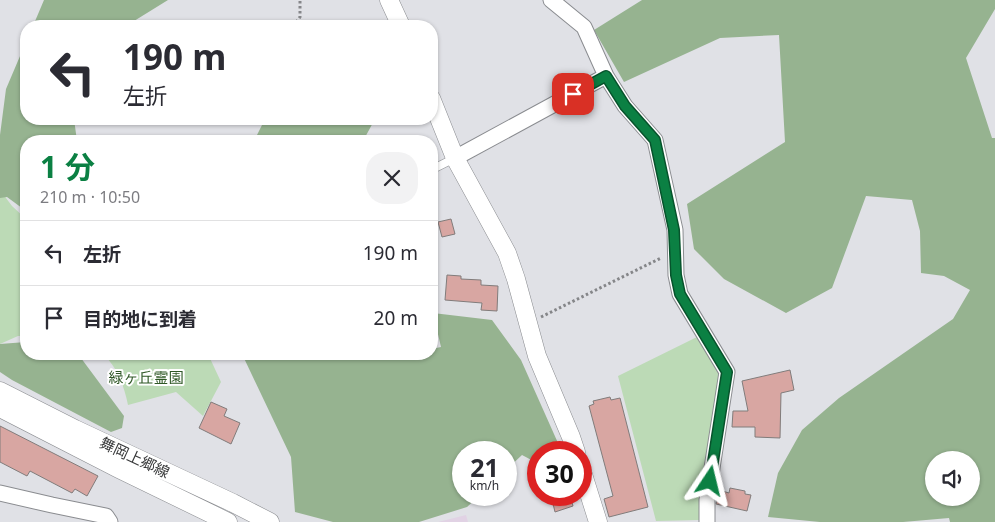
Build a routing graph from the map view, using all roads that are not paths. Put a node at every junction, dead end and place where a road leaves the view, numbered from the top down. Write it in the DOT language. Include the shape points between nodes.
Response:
graph roads {
  1 [pos="389,0"];
  2 [pos="551,0"];
  3 [pos="398,20"];
  4 [pos="606,76"];
  5 [pos="438,116"];
  6 [pos="455,158"];
  7 [pos="438,166"];
  8 [pos="0,391"];
  9 [pos="0,408"];
  10 [pos="572,441"];
  11 [pos="0,493"];
  12 [pos="592,503"];
  13 [pos="110,522"];
  14 [pos="228,522"];
  15 [pos="270,522"];
  16 [pos="598,522"];
  17 [pos="707,522"];
  1 -- 3 [label="street"];
  2 -- 4 [label="street" via="584,27"];
  4 -- 6 [label="street"];
  4 -- 17 [label="street" via="625,106 655,140 674,230 680,294 727,372 707,500"];
  5 -- 6 [label="street"];
  6 -- 7 [label="lane"];
  6 -- 10 [label="street" via="507,253 537,356"];
  8 -- 15 [label="street, 舞岡上郷線"];
  9 -- 14 [label="street, 舞岡上郷線"];
  11 -- 13 [label="street" via="106,516"];
  12 -- 16 [label="street"];
}
